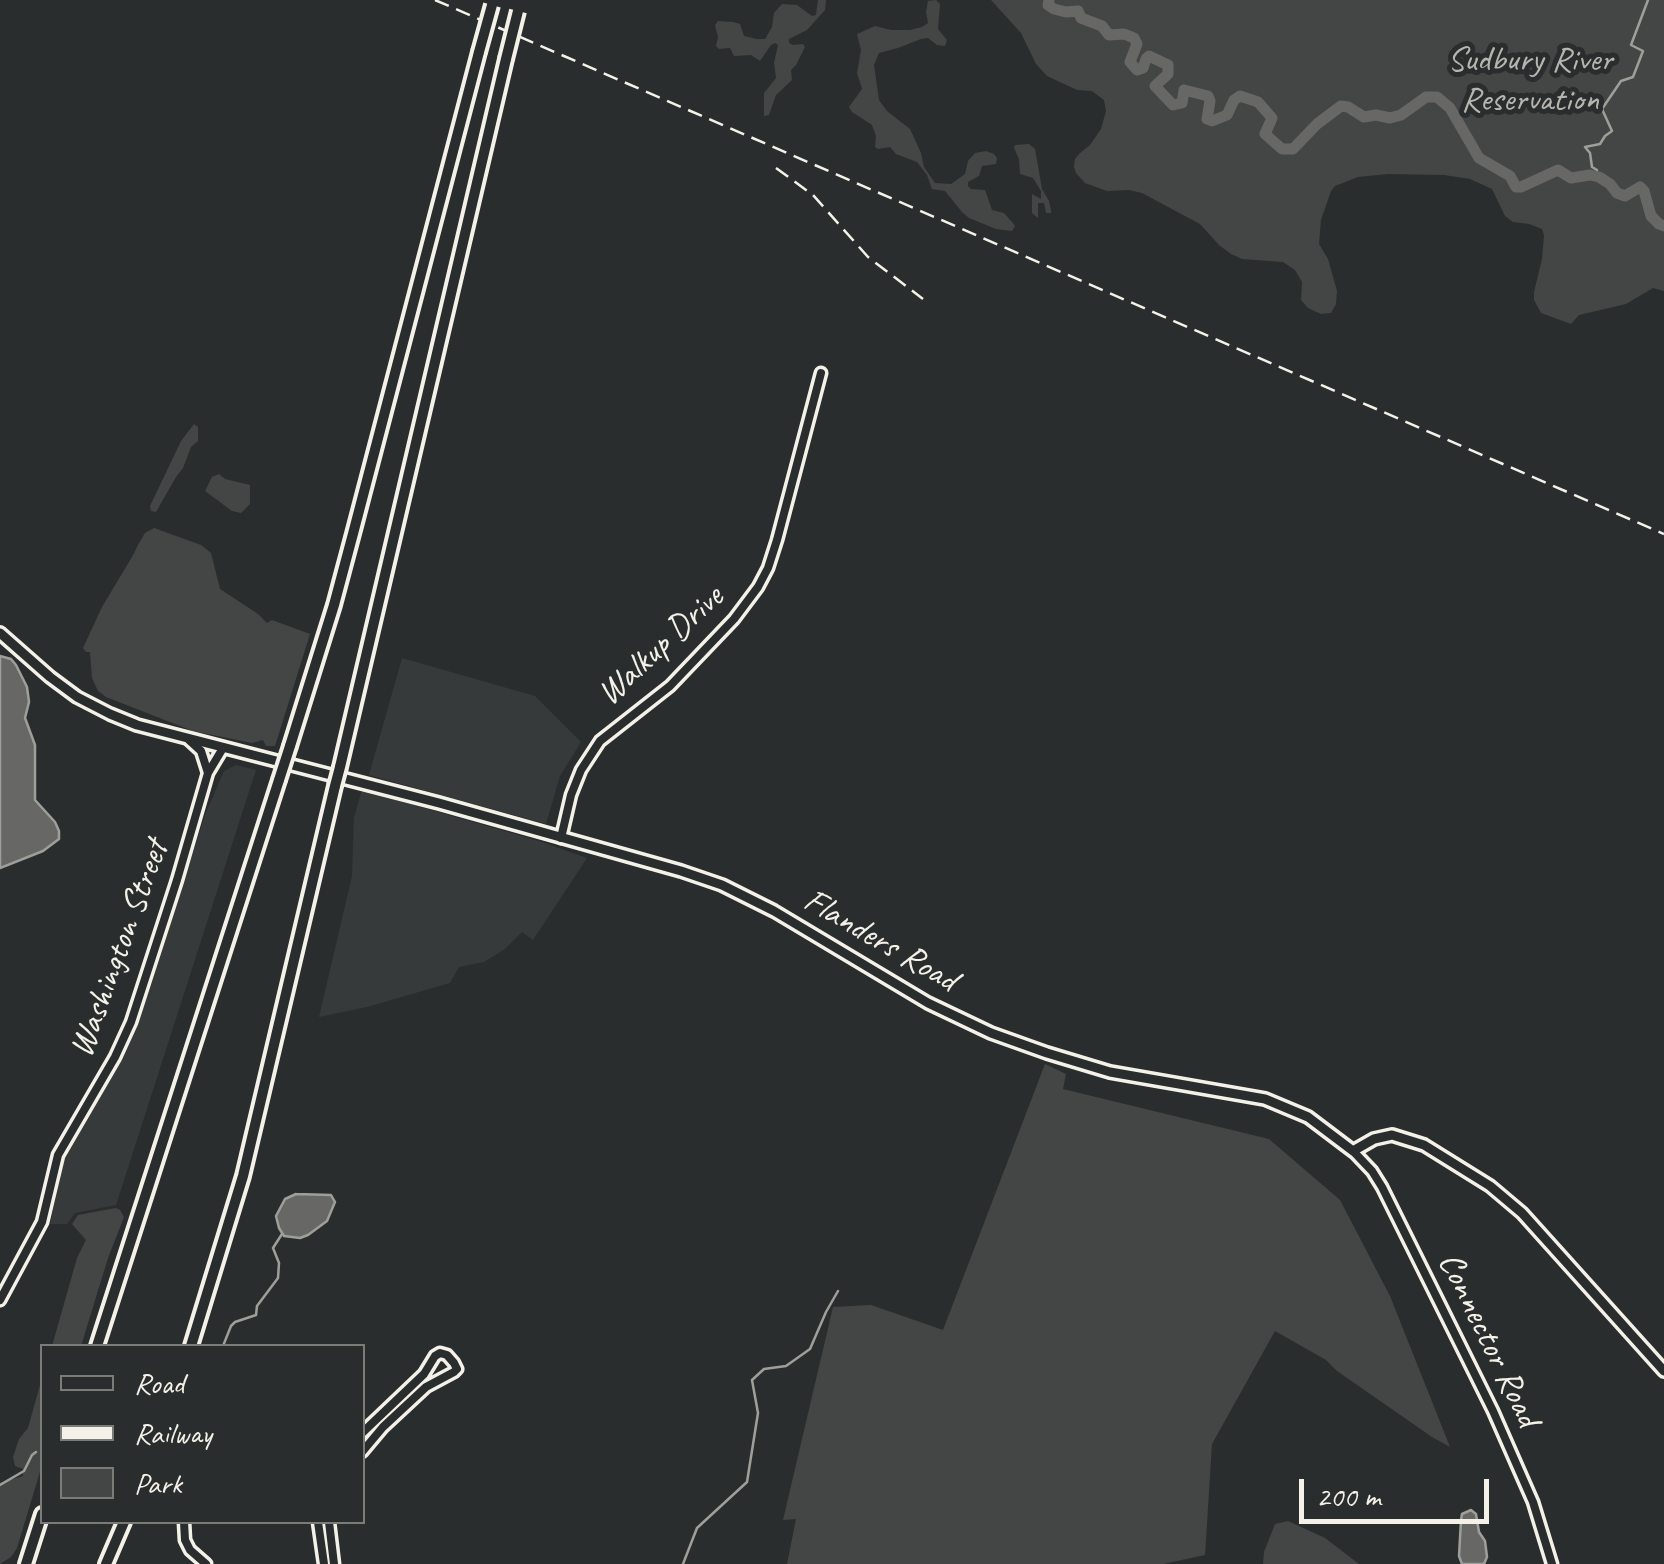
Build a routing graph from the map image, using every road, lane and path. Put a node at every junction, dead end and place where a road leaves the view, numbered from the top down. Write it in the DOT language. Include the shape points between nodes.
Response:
graph roads {
  1 [pos="492,2"];
  2 [pos="519,6"];
  3 [pos="821,373"];
  4 [pos="0,634"];
  5 [pos="189,740"];
  6 [pos="223,748"];
  7 [pos="208,774"];
  8 [pos="561,838"];
  9 [pos="1353,1151"];
  10 [pos="0,1300"];
  11 [pos="98,1344"];
  12 [pos="192,1344"];
  13 [pos="1664,1371"];
  14 [pos="365,1430"];
  15 [pos="365,1448"];
  16 [pos="40,1520"];
  17 [pos="123,1524"];
  18 [pos="184,1524"];
  19 [pos="318,1524"];
  20 [pos="329,1524"];
  21 [pos="26,1564"];
  22 [pos="106,1564"];
  23 [pos="206,1564"];
  24 [pos="324,1564"];
  25 [pos="334,1564"];
  26 [pos="1552,1564"];
  1 -- 11 [label="highway, bridge" via="334,605"];
  2 -- 12 [label="highway, bridge" via="242,1176"];
  3 -- 8 [label="street, Walkup Drive" via="761,582 670,686 600,740 580,770"];
  4 -- 5 [label="main road, Flanders Road" via="93,706"];
  5 -- 6 [label="main road, Flanders Road"];
  5 -- 7 [label="street" via="201,751"];
  6 -- 7 [label="street, Washington Street"];
  6 -- 8 [label="main road, Flanders Road"];
  7 -- 10 [label="street, Washington Street" via="130,1022 58,1155 38,1233"];
  8 -- 9 [label="main road, Flanders Road" via="734,890 991,1034 1110,1072 1265,1099 1308,1117"];
  9 -- 13 [label="main road" via="1400,1136 1490,1186 1538,1228"];
  9 -- 26 [label="street, Connector Road" via="1382,1187 1493,1411 1534,1502"];
  14 -- 15 [label="street" via="434,1356 447,1355 454,1363 454,1372 426,1386"];
  16 -- 21 [label="highway"];
  17 -- 22 [label="highway"];
  18 -- 23 [label="street" via="190,1550"];
  19 -- 24 [label="street"];
  20 -- 25 [label="street"];
}
